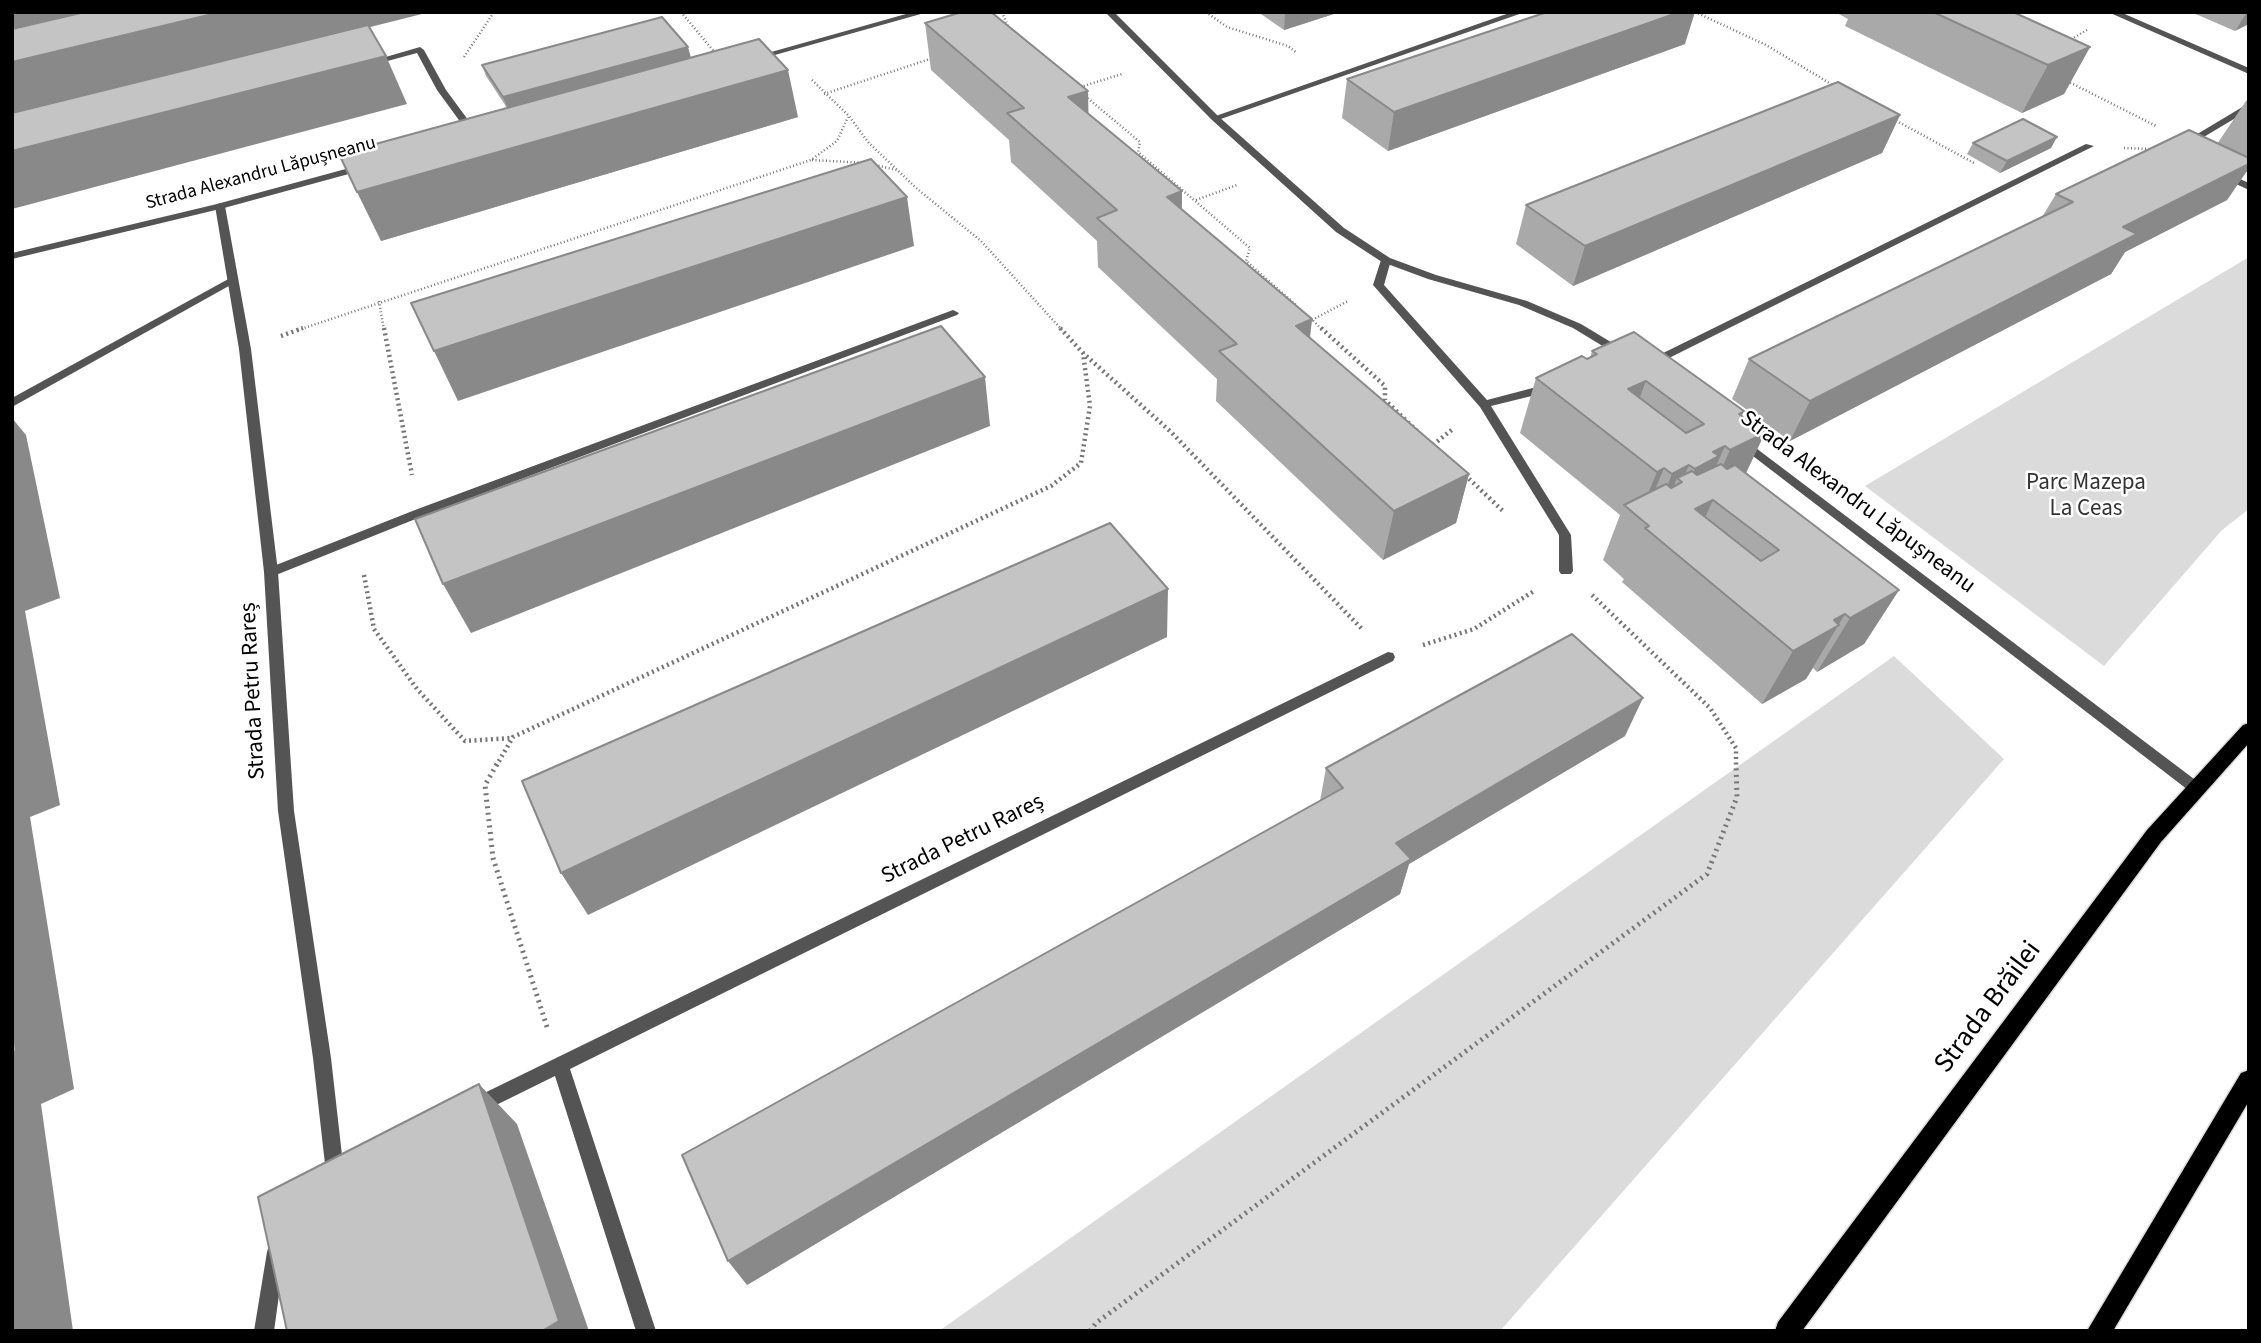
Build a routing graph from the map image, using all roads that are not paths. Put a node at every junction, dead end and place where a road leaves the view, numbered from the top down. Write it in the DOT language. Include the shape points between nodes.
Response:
graph roads {
  1 [pos="924,12"];
  2 [pos="1108,12"];
  3 [pos="1521,12"];
  4 [pos="2113,13"];
  5 [pos="725,66"];
  6 [pos="355,67"];
  7 [pos="2249,71"];
  8 [pos="2249,106"];
  9 [pos="1215,118"];
  10 [pos="488,133"];
  11 [pos="475,137"];
  12 [pos="463,140"];
  13 [pos="2090,146"];
  14 [pos="2188,157"];
  15 [pos="377,163"];
  16 [pos="2212,169"];
  17 [pos="2249,187"];
  18 [pos="220,206"];
  19 [pos="12,256"];
  20 [pos="1386,260"];
  21 [pos="232,280"];
  22 [pos="953,313"];
  23 [pos="1643,366"];
  24 [pos="1654,374"];
  25 [pos="1564,385"];
  26 [pos="12,403"];
  27 [pos="1485,404"];
  28 [pos="1730,432"];
  29 [pos="1566,571"];
  30 [pos="271,572"];
  31 [pos="1388,657"];
  32 [pos="2249,730"];
  33 [pos="2197,789"];
  34 [pos="559,1066"];
  35 [pos="2249,1080"];
  36 [pos="460,1114"];
  37 [pos="315,1183"];
  38 [pos="278,1238"];
  39 [pos="264,1331"];
  40 [pos="646,1331"];
  41 [pos="1787,1331"];
  42 [pos="2099,1331"];
  1 -- 5 [label="street"];
  2 -- 9 [label="street"];
  3 -- 9 [label="street"];
  4 -- 7 [label="street"];
  6 -- 11 [label="street" via="420,50"];
  8 -- 14 [label="street" via="2175,151"];
  9 -- 20 [label="street" via="1340,230"];
  10 -- 11 [label="street"];
  11 -- 12 [label="street"];
  13 -- 23 [label="street"];
  15 -- 18 [label="street, Strada Alexandru Lăpușneanu"];
  16 -- 17 [label="street"];
  18 -- 19 [label="street, Strada Alexandru Lăpușneanu"];
  18 -- 21 [label="street, Strada Petru Rareș"];
  20 -- 23 [label="street" via="1534,308 1577,326"];
  20 -- 27 [label="street" via="1378,285"];
  21 -- 26 [label="street"];
  21 -- 30 [label="street, Strada Petru Rareș" via="245,349"];
  22 -- 30 [label="street"];
  23 -- 24 [label="street"];
  25 -- 27 [label="street"];
  27 -- 29 [label="street" via="1565,535"];
  28 -- 33 [label="street, Strada Alexandru Lăpușneanu"];
  30 -- 37 [label="street, Strada Petru Rareș" via="286,811 341,1170"];
  31 -- 34 [label="street, Strada Petru Rareș"];
  32 -- 33 [label="main road, Strada Brăilei"];
  33 -- 41 [label="main road, Strada Brăilei" via="2154,836"];
  34 -- 36 [label="street, Strada Petru Rareș"];
  34 -- 40 [label="street"];
  35 -- 42 [label="main road"];
  38 -- 39 [label="street"];
}
